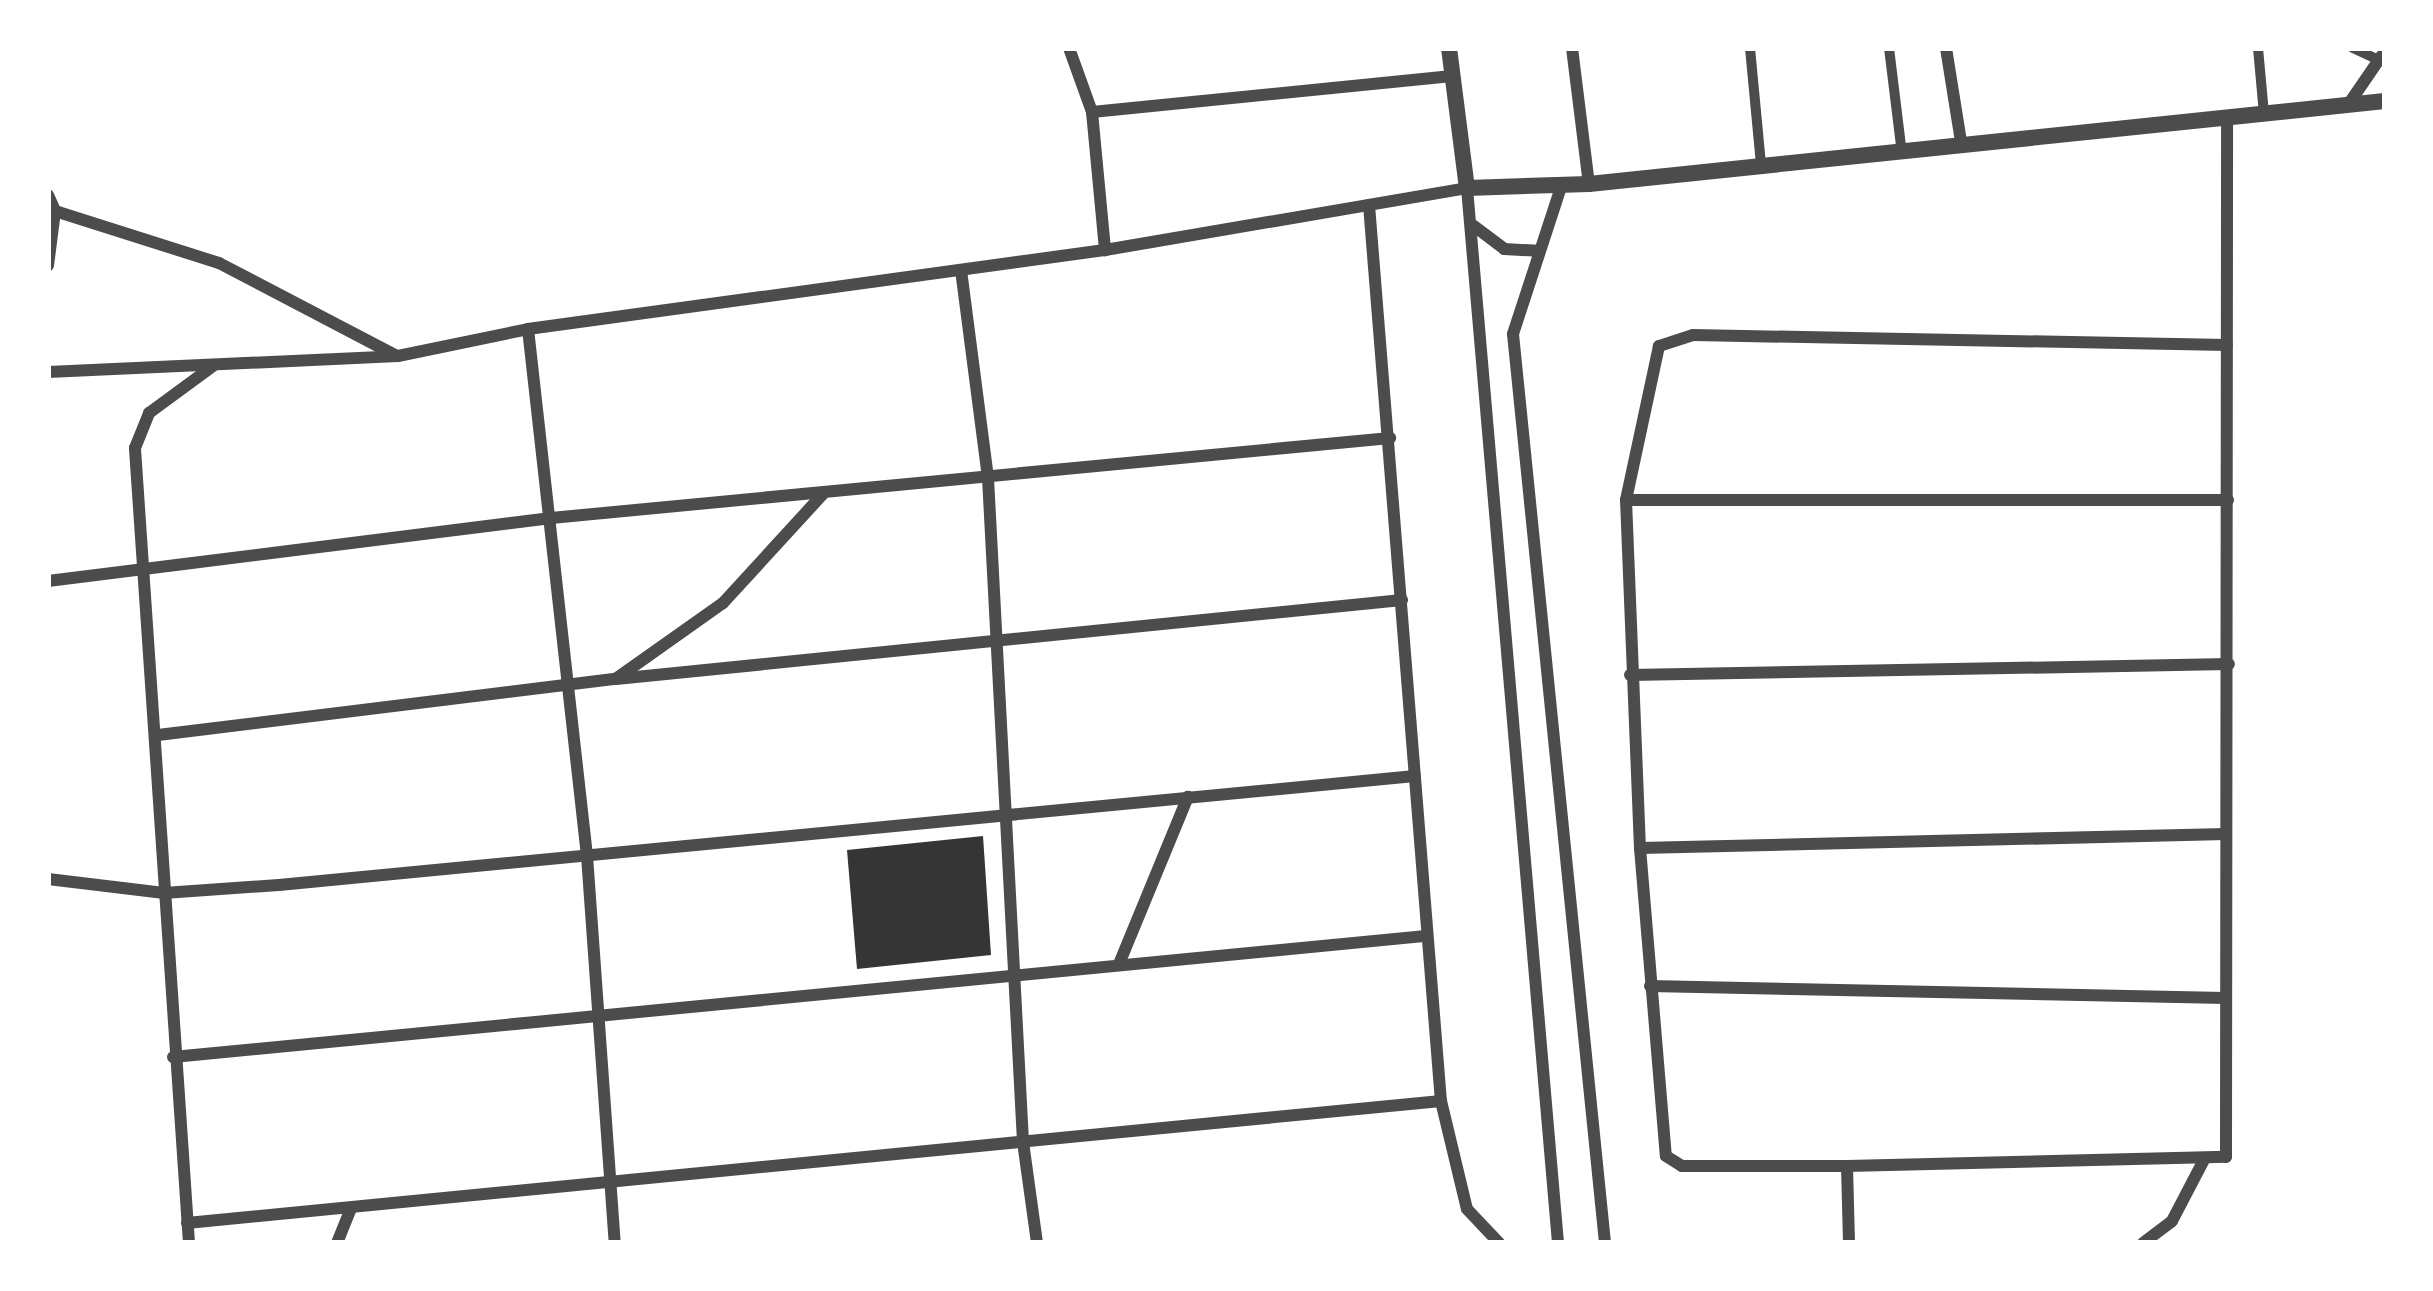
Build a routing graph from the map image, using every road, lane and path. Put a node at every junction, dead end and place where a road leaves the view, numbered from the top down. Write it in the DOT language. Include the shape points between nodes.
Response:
graph roads {
  1 [pos="1069,48"];
  2 [pos="1449,48"];
  3 [pos="1572,48"];
  4 [pos="1750,48"];
  5 [pos="1889,48"];
  6 [pos="1946,48"];
  7 [pos="2258,48"];
  8 [pos="2354,48"];
  9 [pos="2382,56"];
  10 [pos="1452,76"];
  11 [pos="2385,101"];
  12 [pos="2348,105"];
  13 [pos="1092,112"];
  14 [pos="2264,115"];
  15 [pos="2228,118"];
  16 [pos="1961,142"];
  17 [pos="1901,146"];
  18 [pos="1761,165"];
  19 [pos="1562,184"];
  20 [pos="1588,184"];
  21 [pos="1467,188"];
  22 [pos="48,194"];
  23 [pos="1369,205"];
  24 [pos="55,211"];
  25 [pos="1473,225"];
  26 [pos="1106,250"];
  27 [pos="1538,251"];
  28 [pos="48,266"];
  29 [pos="961,269"];
  30 [pos="528,329"];
  31 [pos="2227,345"];
  32 [pos="398,356"];
  33 [pos="214,365"];
  34 [pos="48,372"];
  35 [pos="1390,438"];
  36 [pos="988,478"];
  37 [pos="823,494"];
  38 [pos="1626,500"];
  39 [pos="2228,500"];
  40 [pos="551,518"];
  41 [pos="138,568"];
  42 [pos="48,581"];
  43 [pos="1402,600"];
  44 [pos="997,643"];
  45 [pos="2229,664"];
  46 [pos="1630,675"];
  47 [pos="616,679"];
  48 [pos="567,688"];
  49 [pos="158,735"];
  50 [pos="1415,776"];
  51 [pos="1188,797"];
  52 [pos="1006,816"];
  53 [pos="2226,834"];
  54 [pos="1640,848"];
  55 [pos="587,856"];
  56 [pos="48,879"];
  57 [pos="164,893"];
  58 [pos="1426,936"];
  59 [pos="1119,964"];
  60 [pos="1014,974"];
  61 [pos="1650,986"];
  62 [pos="2225,998"];
  63 [pos="598,1020"];
  64 [pos="173,1057"];
  65 [pos="1441,1101"];
  66 [pos="1022,1142"];
  67 [pos="2205,1158"];
  68 [pos="1847,1166"];
  69 [pos="610,1184"];
  70 [pos="350,1211"];
  71 [pos="187,1223"];
  72 [pos="189,1243"];
  73 [pos="337,1243"];
  74 [pos="615,1243"];
  75 [pos="1037,1243"];
  76 [pos="1499,1243"];
  77 [pos="1558,1243"];
  78 [pos="1605,1243"];
  79 [pos="1849,1243"];
  80 [pos="2143,1243"];
  1 -- 13 [label="street"];
  2 -- 10 [label="street"];
  3 -- 20 [label="street"];
  4 -- 18 [label="street"];
  5 -- 17 [label="street"];
  6 -- 16 [label="street"];
  7 -- 14 [label="street"];
  8 -- 9 [label="street"];
  9 -- 12 [label="street"];
  10 -- 13 [label="street"];
  10 -- 21 [label="street"];
  11 -- 12 [label="street"];
  12 -- 14 [label="street"];
  13 -- 26 [label="street"];
  14 -- 15 [label="street"];
  15 -- 16 [label="street"];
  15 -- 31 [label="street"];
  16 -- 17 [label="street"];
  17 -- 18 [label="street"];
  18 -- 20 [label="street"];
  19 -- 20 [label="street"];
  19 -- 21 [label="street"];
  19 -- 27 [label="street"];
  21 -- 23 [label="street"];
  21 -- 25 [label="street"];
  22 -- 24 [label="street"];
  23 -- 26 [label="street"];
  23 -- 35 [label="street"];
  24 -- 28 [label="street"];
  24 -- 32 [label="street" via="219,263"];
  25 -- 27 [label="street" via="1504,249"];
  25 -- 77 [label="street"];
  26 -- 29 [label="street"];
  27 -- 78 [label="street" via="1513,334"];
  29 -- 30 [label="street"];
  29 -- 36 [label="street"];
  30 -- 32 [label="street"];
  30 -- 40 [label="street"];
  31 -- 38 [label="street" via="1670,336 1659,346"];
  31 -- 39 [label="street"];
  32 -- 33 [label="street"];
  33 -- 34 [label="street"];
  33 -- 41 [label="street" via="149,413 135,448"];
  35 -- 36 [label="street"];
  35 -- 43 [label="street"];
  36 -- 37 [label="street"];
  36 -- 44 [label="street"];
  37 -- 40 [label="street"];
  37 -- 47 [label="street" via="723,602"];
  38 -- 39 [label="street"];
  38 -- 46 [label="street"];
  39 -- 45 [label="street"];
  40 -- 41 [label="street"];
  40 -- 48 [label="street"];
  41 -- 42 [label="street"];
  41 -- 49 [label="street"];
  43 -- 44 [label="street"];
  43 -- 50 [label="street"];
  44 -- 47 [label="street"];
  44 -- 52 [label="street"];
  45 -- 46 [label="street"];
  45 -- 53 [label="street"];
  46 -- 54 [label="street"];
  47 -- 48 [label="street"];
  48 -- 49 [label="street"];
  48 -- 55 [label="street"];
  49 -- 57 [label="street"];
  50 -- 51 [label="street"];
  50 -- 58 [label="street"];
  51 -- 52 [label="street"];
  51 -- 59 [label="street"];
  52 -- 55 [label="street"];
  52 -- 60 [label="street"];
  53 -- 54 [label="street"];
  53 -- 62 [label="street"];
  54 -- 61 [label="street"];
  55 -- 57 [label="street"];
  55 -- 63 [label="street"];
  56 -- 57 [label="street"];
  57 -- 64 [label="street"];
  58 -- 59 [label="street"];
  58 -- 65 [label="street"];
  59 -- 60 [label="street"];
  60 -- 63 [label="street"];
  60 -- 66 [label="street"];
  61 -- 62 [label="street"];
  61 -- 68 [label="street" via="1666,1156 1682,1166"];
  62 -- 67 [label="street" via="2226,1157"];
  63 -- 64 [label="street"];
  63 -- 69 [label="street"];
  64 -- 71 [label="street"];
  65 -- 66 [label="street"];
  65 -- 76 [label="street" via="1467,1209"];
  66 -- 69 [label="street"];
  66 -- 75 [label="street"];
  67 -- 68 [label="street"];
  67 -- 80 [label="street" via="2172,1221"];
  68 -- 79 [label="street"];
  69 -- 70 [label="street"];
  69 -- 74 [label="street"];
  70 -- 71 [label="street"];
  70 -- 73 [label="street"];
  71 -- 72 [label="street"];
}
